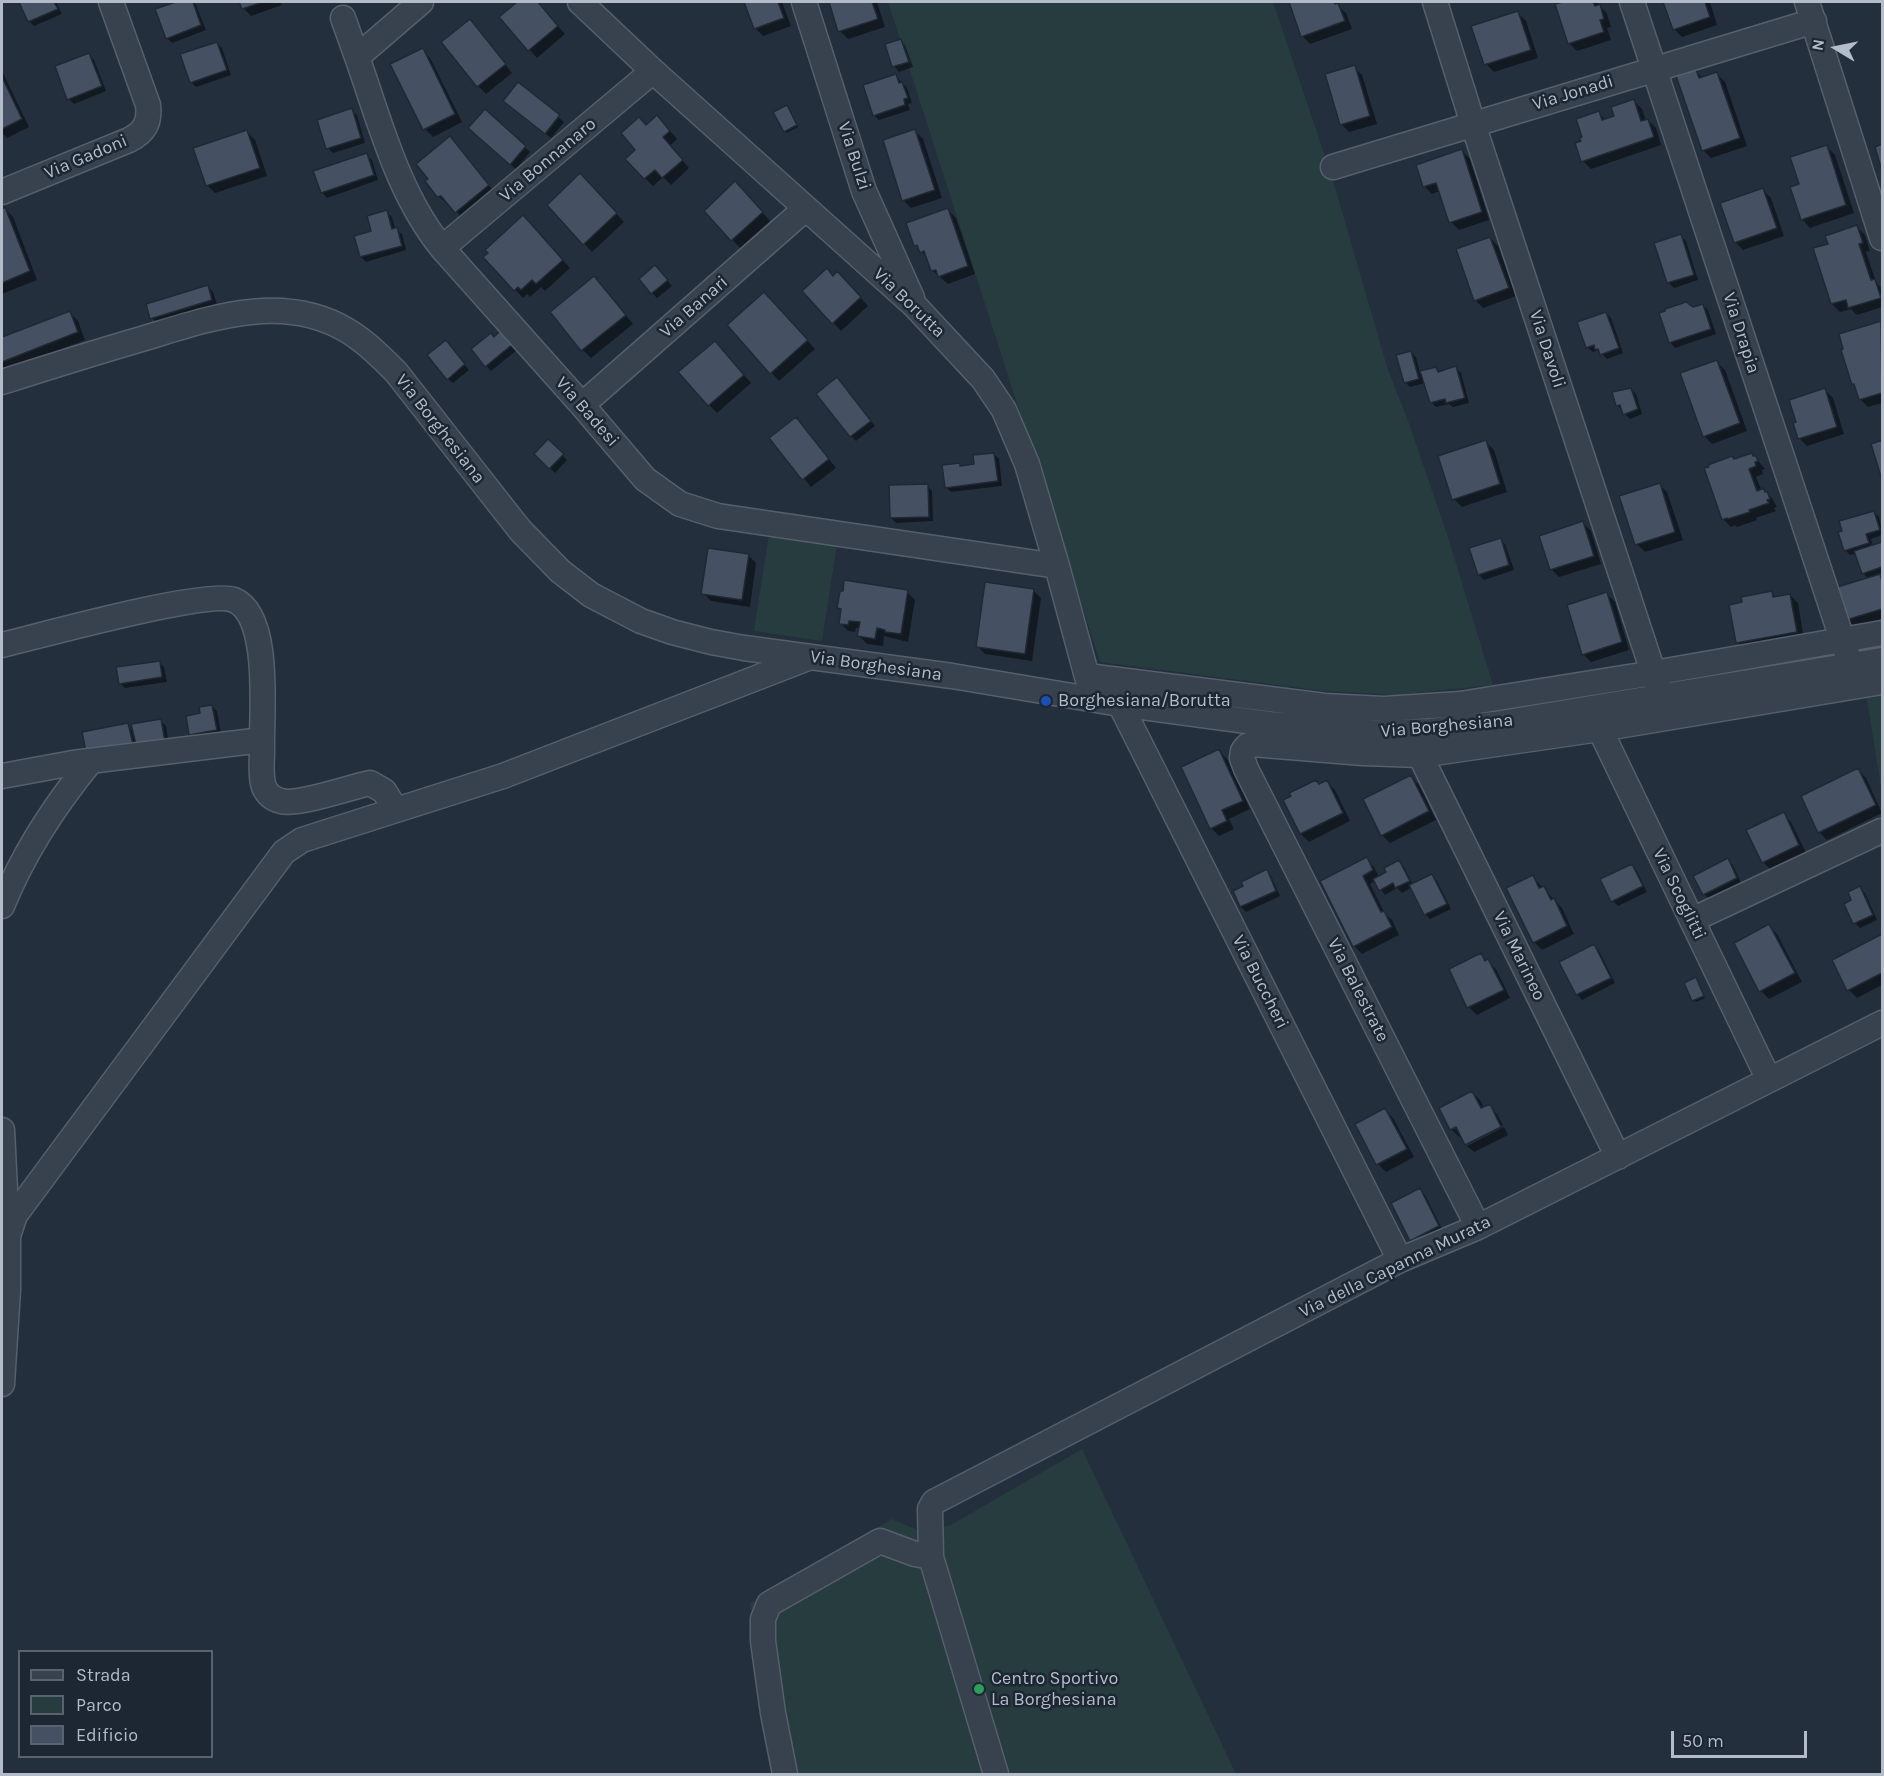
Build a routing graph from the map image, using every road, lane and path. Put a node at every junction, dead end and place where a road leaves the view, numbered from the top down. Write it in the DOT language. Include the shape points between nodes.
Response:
graph roads {
  1 [pos="111,2"];
  2 [pos="421,2"];
  3 [pos="580,2"];
  4 [pos="804,2"];
  5 [pos="1435,2"];
  6 [pos="1632,2"];
  7 [pos="1810,11"];
  8 [pos="343,18"];
  9 [pos="357,57"];
  10 [pos="1654,68"];
  11 [pos="653,71"];
  12 [pos="1473,124"];
  13 [pos="1333,167"];
  14 [pos="2,192"];
  15 [pos="805,209"];
  16 [pos="1882,238"];
  17 [pos="442,249"];
  18 [pos="915,306"];
  19 [pos="2,382"];
  20 [pos="582,405"];
  21 [pos="1057,566"];
  22 [pos="1882,633"];
  23 [pos="1843,639"];
  24 [pos="2,645"];
  25 [pos="811,657"];
  26 [pos="1882,660"];
  27 [pos="1851,665"];
  28 [pos="1882,682"];
  29 [pos="1657,684"];
  30 [pos="1090,688"];
  31 [pos="1120,704"];
  32 [pos="1460,704"];
  33 [pos="1589,707"];
  34 [pos="1464,728"];
  35 [pos="1600,729"];
  36 [pos="262,740"];
  37 [pos="1243,751"];
  38 [pos="1420,755"];
  39 [pos="91,761"];
  40 [pos="2,776"];
  41 [pos="396,810"];
  42 [pos="1881,831"];
  43 [pos="2,906"];
  44 [pos="1692,920"];
  45 [pos="1882,1023"];
  46 [pos="1769,1080"];
  47 [pos="2,1130"];
  48 [pos="1618,1157"];
  49 [pos="1478,1227"];
  50 [pos="8,1236"];
  51 [pos="1400,1260"];
  52 [pos="2,1384"];
  53 [pos="931,1557"];
  54 [pos="785,1774"];
  55 [pos="996,1774"];
  1 -- 14 [label="street, Via Gadoni" via="148,105 149,118 144,130 129,140"];
  2 -- 9 [label="street"];
  3 -- 11 [label="street, Via Borutta"];
  4 -- 18 [label="street, Via Bulzi" via="864,191"];
  5 -- 12 [label="street, Via Davoli"];
  6 -- 10 [label="street, Via Drapia"];
  7 -- 10 [label="street, Via Jonadi"];
  7 -- 16 [label="street"];
  8 -- 9 [label="street, Via Badesi"];
  9 -- 17 [label="street, Via Badesi" via="404,187"];
  10 -- 12 [label="street, Via Jonadi"];
  10 -- 23 [label="street, Via Drapia"];
  11 -- 15 [label="street, Via Borutta"];
  11 -- 17 [label="street, Via Bonnanaro"];
  12 -- 13 [label="street, Via Jonadi"];
  12 -- 29 [label="street, Via Davoli"];
  15 -- 18 [label="street, Via Borutta"];
  15 -- 20 [label="street, Via Banari"];
  17 -- 20 [label="street, Via Badesi"];
  18 -- 21 [label="street, Via Borutta" via="974,369 1004,410 1027,464"];
  19 -- 25 [label="street, Via Borghesiana" via="229,314 267,310 315,317 355,335 396,372 520,530 580,588 632,617 672,632 744,648"];
  20 -- 21 [label="street, Via Badesi" via="645,479 666,496 698,511"];
  21 -- 30 [label="street, Via Borutta"];
  22 -- 23 [label="street, Via Borghesiana"];
  23 -- 27 [label="street, Via Drapia"];
  23 -- 29 [label="street, Via Borghesiana"];
  24 -- 36 [label="street" via="176,604 234,600 250,617 258,640"];
  25 -- 30 [label="street, Via Borghesiana" via="952,676"];
  25 -- 41 [label="street" via="502,776"];
  26 -- 27 [label="street, Via Borghesiana"];
  27 -- 29 [label="street, Via Borghesiana"];
  28 -- 35 [label="street, Via Borghesiana"];
  29 -- 32 [label="street, Via Borghesiana"];
  29 -- 33 [label="street, Via Borghesiana"];
  30 -- 31 [label="street, Via Borghesiana"];
  30 -- 32 [label="street, Via Borghesiana" via="1384,709"];
  31 -- 34 [label="street, Via Borghesiana" via="1367,733"];
  31 -- 51 [label="street, Via Buccheri"];
  32 -- 34 [label="street"];
  33 -- 34 [label="street, Via Borghesiana"];
  33 -- 35 [label="street, Via Scoglitti"];
  35 -- 38 [label="street, Via Borghesiana"];
  35 -- 44 [label="street, Via Scoglitti"];
  36 -- 39 [label="street"];
  36 -- 41 [label="street" via="262,782 276,800 296,801 370,783 384,791"];
  37 -- 38 [label="street, Via Borghesiana" via="1256,744"];
  37 -- 49 [label="street, Via Balestrate" via="1246,769"];
  38 -- 48 [label="street, Via Marineo"];
  39 -- 40 [label="street"];
  39 -- 43 [label="street" via="37,834"];
  41 -- 50 [label="street" via="302,840 284,852 19,1209"];
  42 -- 44 [label="street"];
  44 -- 46 [label="street, Via Scoglitti"];
  45 -- 46 [label="street, Via della Capanna Murata"];
  46 -- 48 [label="street, Via della Capanna Murata"];
  47 -- 50 [label="street"];
  48 -- 49 [label="street, Via della Capanna Murata"];
  49 -- 51 [label="street, Via della Capanna Murata"];
  50 -- 52 [label="street"];
  51 -- 53 [label="street, Via della Capanna Murata" via="934,1502 930,1509"];
  53 -- 54 [label="street" via="880,1541 769,1604 763,1619 763,1641"];
  53 -- 55 [label="street"];
}
